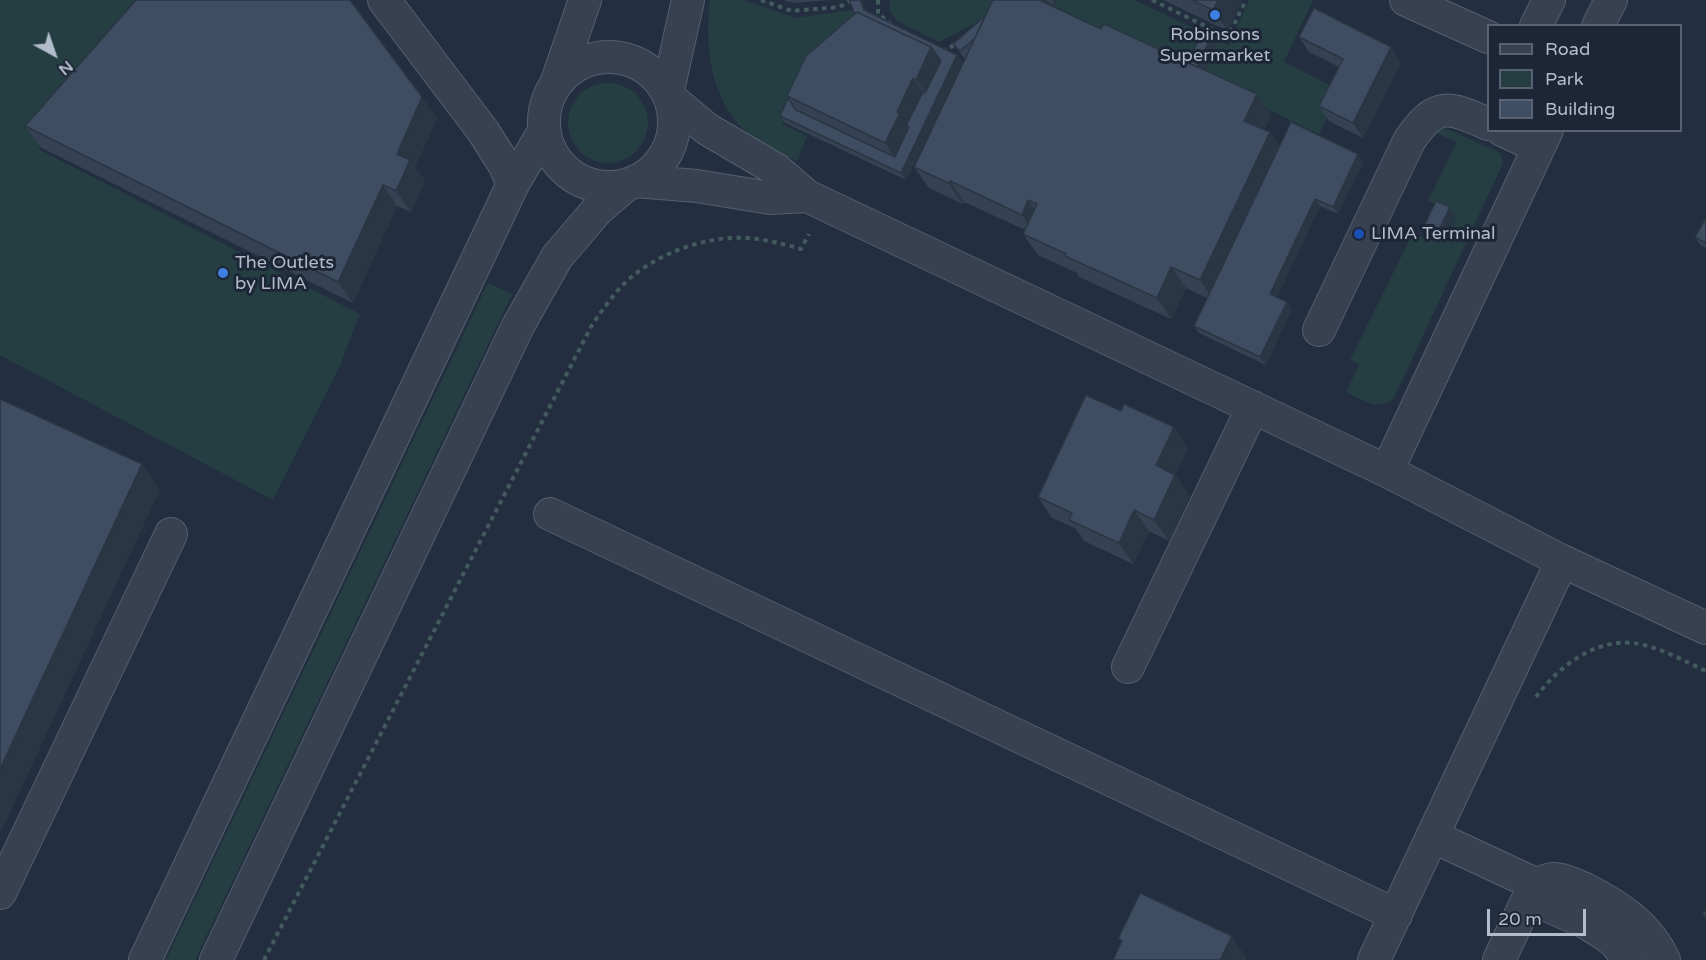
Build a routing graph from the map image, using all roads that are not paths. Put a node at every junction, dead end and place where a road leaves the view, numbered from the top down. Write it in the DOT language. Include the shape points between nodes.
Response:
graph roads {
  1 [pos="384,0"];
  2 [pos="585,0"];
  3 [pos="688,0"];
  4 [pos="1406,0"];
  5 [pos="1549,0"];
  6 [pos="1611,0"];
  7 [pos="1449,8"];
  8 [pos="1537,24"];
  9 [pos="1599,24"];
  10 [pos="1487,36"];
  11 [pos="556,84"];
  12 [pos="669,94"];
  13 [pos="1487,124"];
  14 [pos="544,131"];
  15 [pos="1511,132"];
  16 [pos="1543,139"];
  17 [pos="513,184"];
  18 [pos="631,184"];
  19 [pos="815,200"];
  20 [pos="1319,330"];
  21 [pos="1254,407"];
  22 [pos="1387,471"];
  23 [pos="550,514"];
  24 [pos="171,534"];
  25 [pos="1562,561"];
  26 [pos="1706,628"];
  27 [pos="1128,667"];
  28 [pos="1432,836"];
  29 [pos="9,850"];
  30 [pos="1535,884"];
  31 [pos="0,893"];
  32 [pos="1396,915"];
  33 [pos="145,960"];
  34 [pos="216,960"];
  35 [pos="1374,960"];
  36 [pos="1499,960"];
  37 [pos="1629,960"];
  38 [pos="1664,960"];
  1 -- 17 [label="street" via="483,131"];
  2 -- 11 [label="street"];
  3 -- 12 [label="street"];
  4 -- 7 [label="street"];
  5 -- 8 [label="street"];
  6 -- 9 [label="street"];
  7 -- 10 [label="street"];
  11 -- 12 [label="street" via="575,66 600,56 627,58 651,70"];
  11 -- 14 [label="street" via="545,106"];
  12 -- 18 [label="street" via="676,119 670,149 652,172"];
  12 -- 19 [label="street" via="707,129 777,170"];
  13 -- 20 [label="street" via="1451,110 1442,110 1423,121 1409,141"];
  14 -- 17 [label="street"];
  14 -- 18 [label="street" via="553,157 572,177 598,187"];
  15 -- 16 [label="street"];
  16 -- 22 [label="street"];
  17 -- 33 [label="street"];
  18 -- 19 [label="street" via="697,186 770,198"];
  18 -- 34 [label="street" via="598,209 557,257 518,326"];
  19 -- 21 [label="street"];
  21 -- 22 [label="street"];
  21 -- 27 [label="street"];
  22 -- 25 [label="street"];
  23 -- 32 [label="street"];
  24 -- 29 [label="street"];
  25 -- 26 [label="street"];
  25 -- 28 [label="street"];
  28 -- 30 [label="street"];
  28 -- 32 [label="street"];
  29 -- 31 [label="street"];
  30 -- 36 [label="street"];
  30 -- 37 [label="street" via="1551,907 1601,932"];
  30 -- 38 [label="street" via="1553,879 1569,882 1608,901 1638,922"];
  32 -- 35 [label="street"];
}
